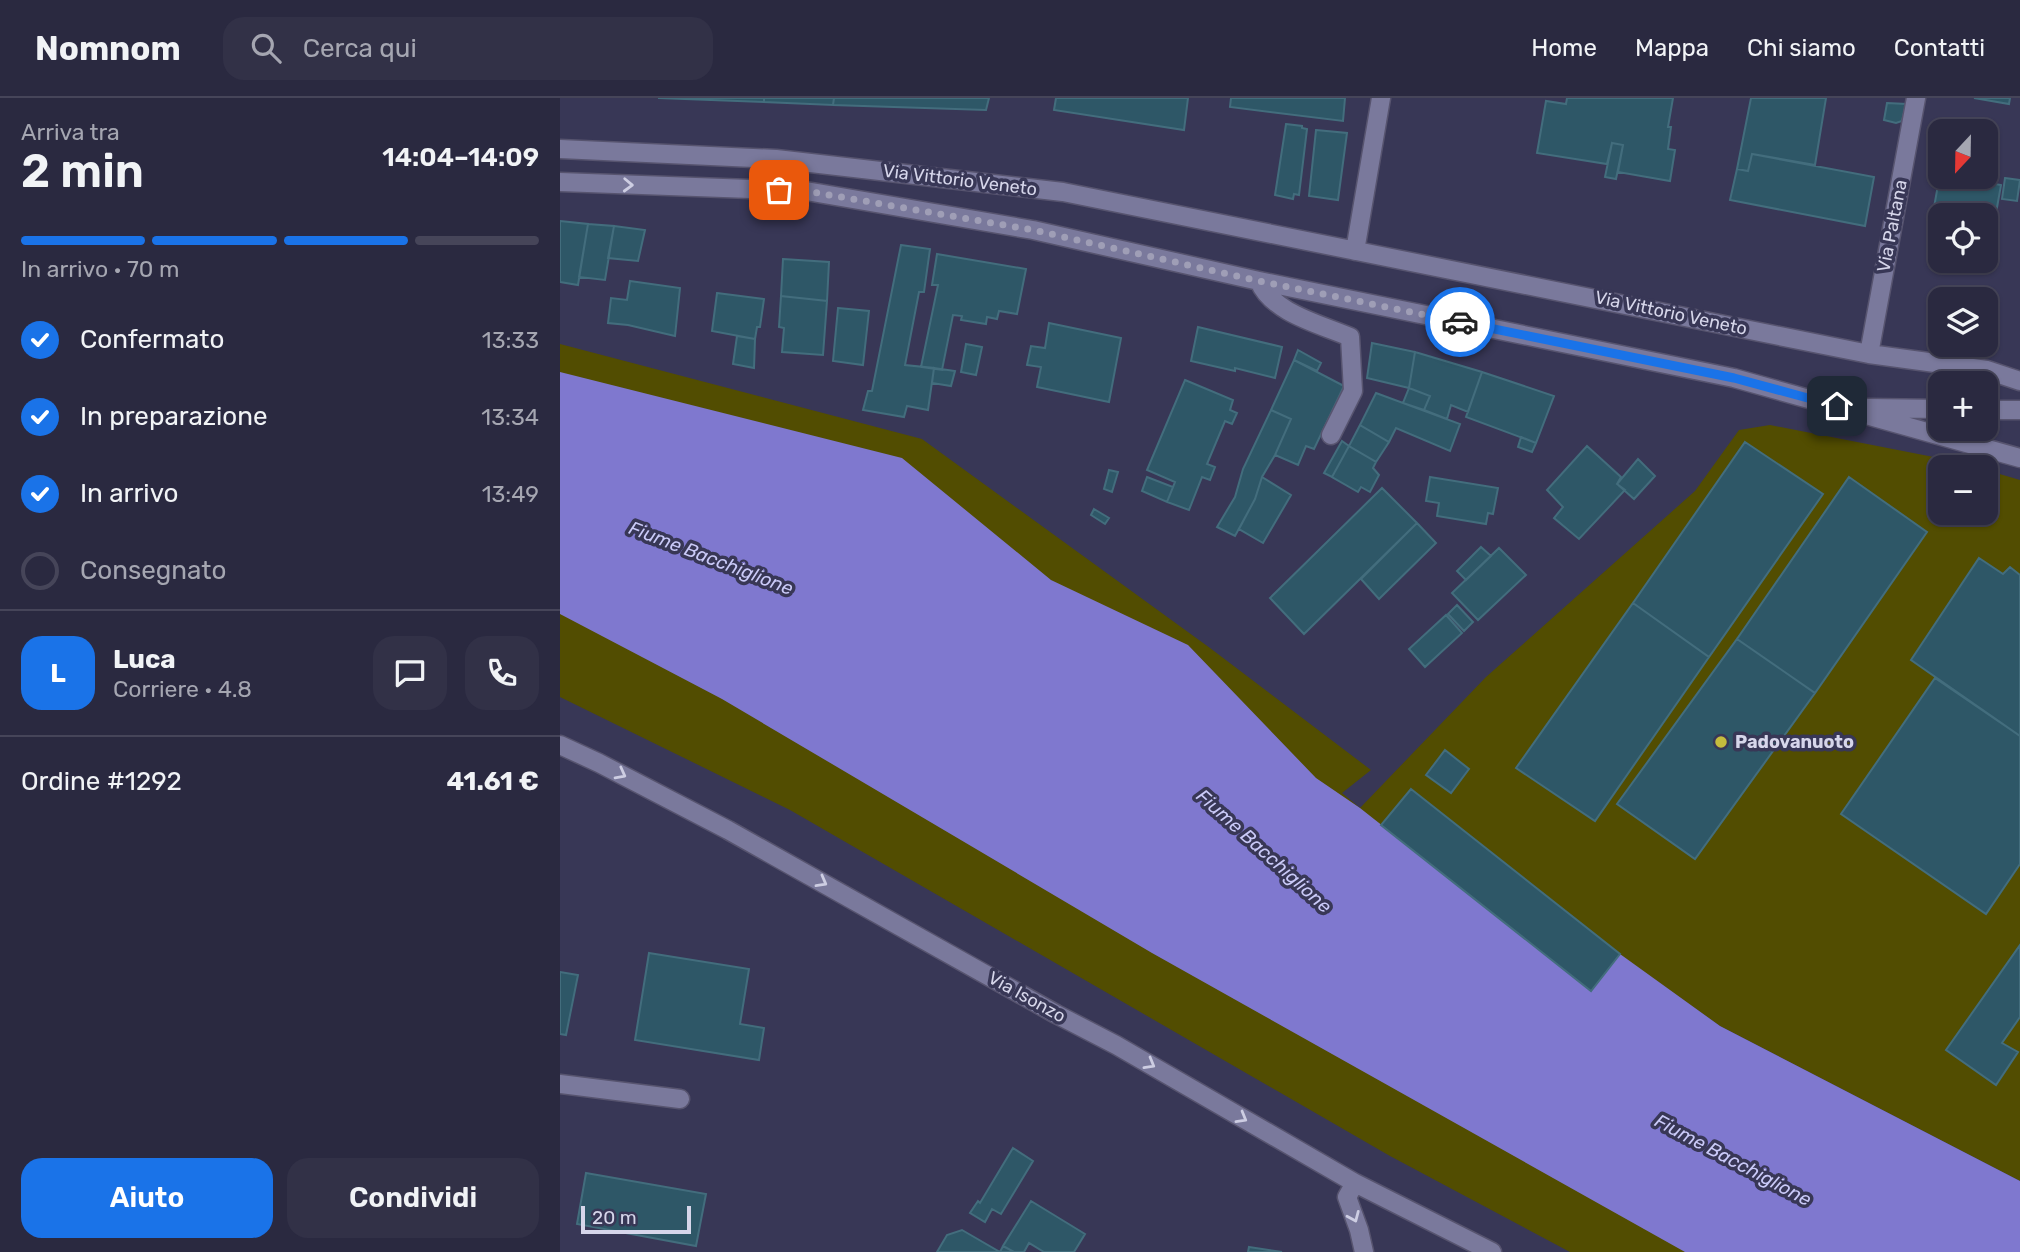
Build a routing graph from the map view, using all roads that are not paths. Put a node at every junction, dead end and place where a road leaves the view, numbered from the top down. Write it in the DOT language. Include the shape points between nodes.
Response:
graph roads {
  1 [pos="1381,98"];
  2 [pos="1916,98"];
  3 [pos="560,149"];
  4 [pos="560,183"];
  5 [pos="1355,251"];
  6 [pos="1259,281"];
  7 [pos="1869,354"];
  8 [pos="2020,367"];
  9 [pos="1987,370"];
  10 [pos="2020,381"];
  11 [pos="1837,406"];
  12 [pos="1928,409"];
  13 [pos="1998,410"];
  14 [pos="2020,410"];
  15 [pos="1331,435"];
  16 [pos="2020,458"];
  17 [pos="560,745"];
  18 [pos="560,1084"];
  19 [pos="680,1098"];
  20 [pos="1355,1183"];
  21 [pos="1364,1252"];
  22 [pos="1492,1252"];
  1 -- 5 [label="street"];
  2 -- 7 [label="street, Via Paltana"];
  3 -- 5 [label="street, Via Vittorio Veneto" via="776,159 1063,192"];
  4 -- 6 [label="street, Via Vittorio Veneto, one-way" via="806,191 1033,230"];
  5 -- 7 [label="street, Via Vittorio Veneto"];
  6 -- 11 [label="street, Via Vittorio Veneto" via="1734,378"];
  6 -- 15 [label="street" via="1264,293 1284,310 1350,337 1353,391"];
  7 -- 9 [label="street, Via Vittorio Veneto"];
  8 -- 9 [label="street, Via Vittorio Veneto"];
  9 -- 10 [label="street, Via Vittorio Veneto"];
  11 -- 12 [label="street, Via Vittorio Veneto"];
  11 -- 16 [label="street, Via Vittorio Veneto"];
  13 -- 14 [label="street"];
  17 -- 20 [label="street, Via Isonzo, one-way" via="727,830"];
  18 -- 19 [label="street"];
  20 -- 21 [label="street, one-way" via="1347,1197"];
  20 -- 22 [label="street, Via Isonzo"];
}
